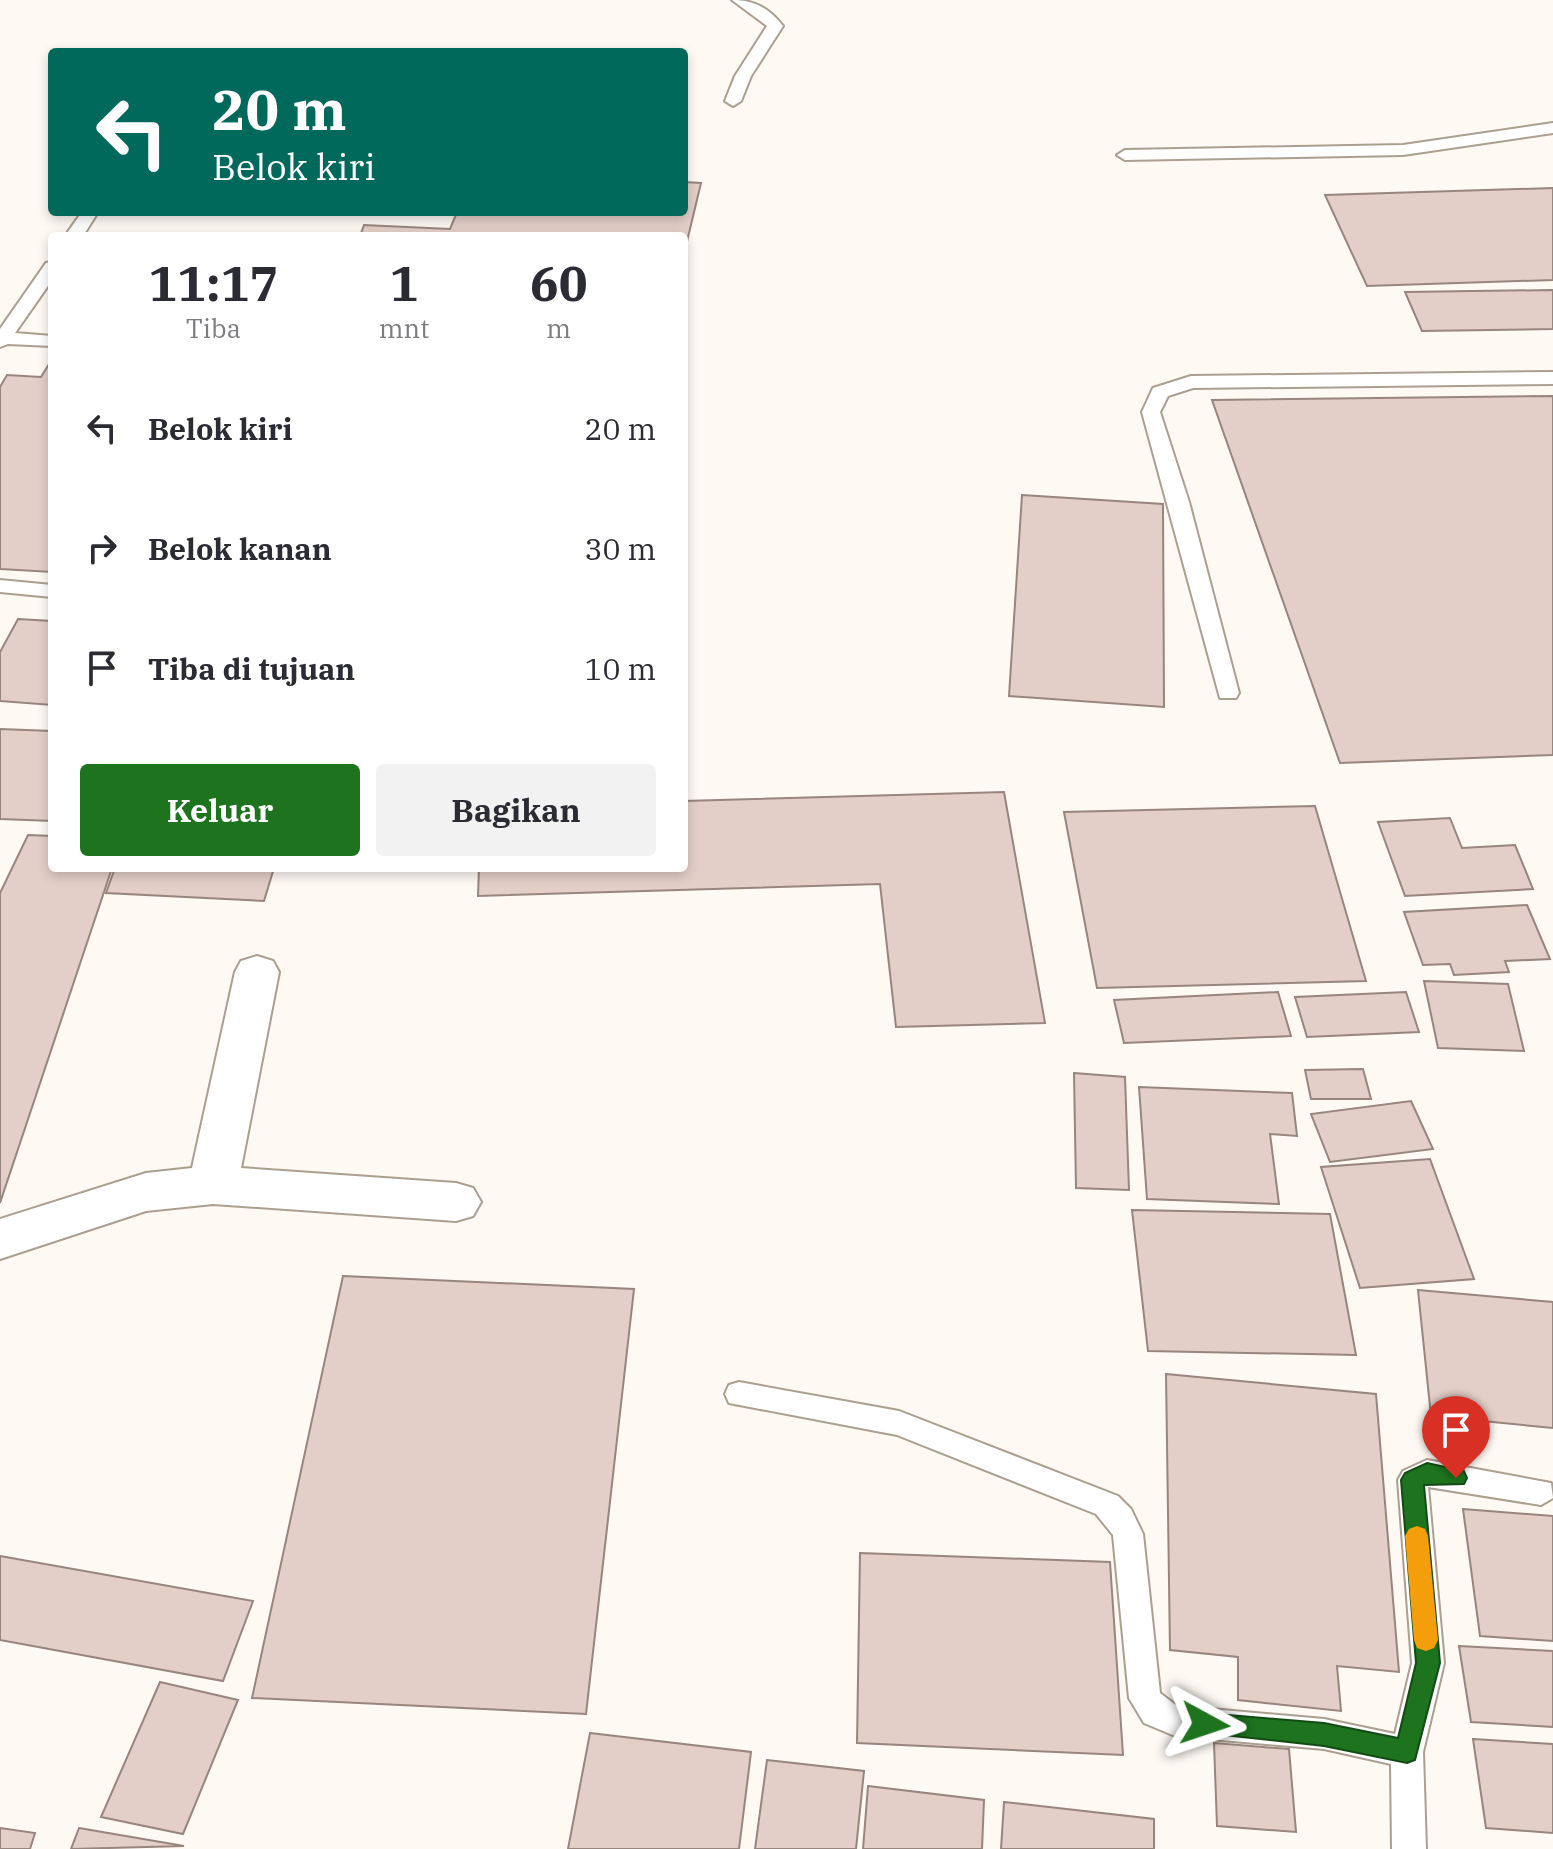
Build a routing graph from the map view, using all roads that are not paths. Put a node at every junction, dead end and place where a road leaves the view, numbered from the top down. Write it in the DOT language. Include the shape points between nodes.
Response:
graph roads {
  1 [pos="739,0"];
  2 [pos="733,101"];
  3 [pos="1553,128"];
  4 [pos="1125,155"];
  5 [pos="48,273"];
  6 [pos="1,340"];
  7 [pos="48,341"];
  8 [pos="1553,378"];
  9 [pos="0,586"];
  10 [pos="48,591"];
  11 [pos="1228,693"];
  12 [pos="257,972"];
  13 [pos="213,1185"];
  14 [pos="456,1202"];
  15 [pos="0,1239"];
  16 [pos="739,1394"];
  17 [pos="1541,1492"];
  18 [pos="1407,1752"];
  19 [pos="1409,1849"];
  1 -- 2 [label="lane" via="775,26"];
  3 -- 4 [label="lane" via="1403,150"];
  5 -- 6 [label="lane"];
  6 -- 7 [label="lane"];
  8 -- 11 [label="lane" via="1191,382 1160,392 1151,412"];
  9 -- 10 [label="lane"];
  12 -- 13 [label="street"];
  13 -- 14 [label="street"];
  13 -- 15 [label="street" via="146,1192"];
  16 -- 18 [label="lane" via="899,1423 1107,1505 1128,1534 1145,1698 1155,1712 1175,1721 1324,1734"];
  17 -- 18 [label="lane" via="1427,1473 1413,1480 1428,1663"];
  18 -- 19 [label="lane"];
}
